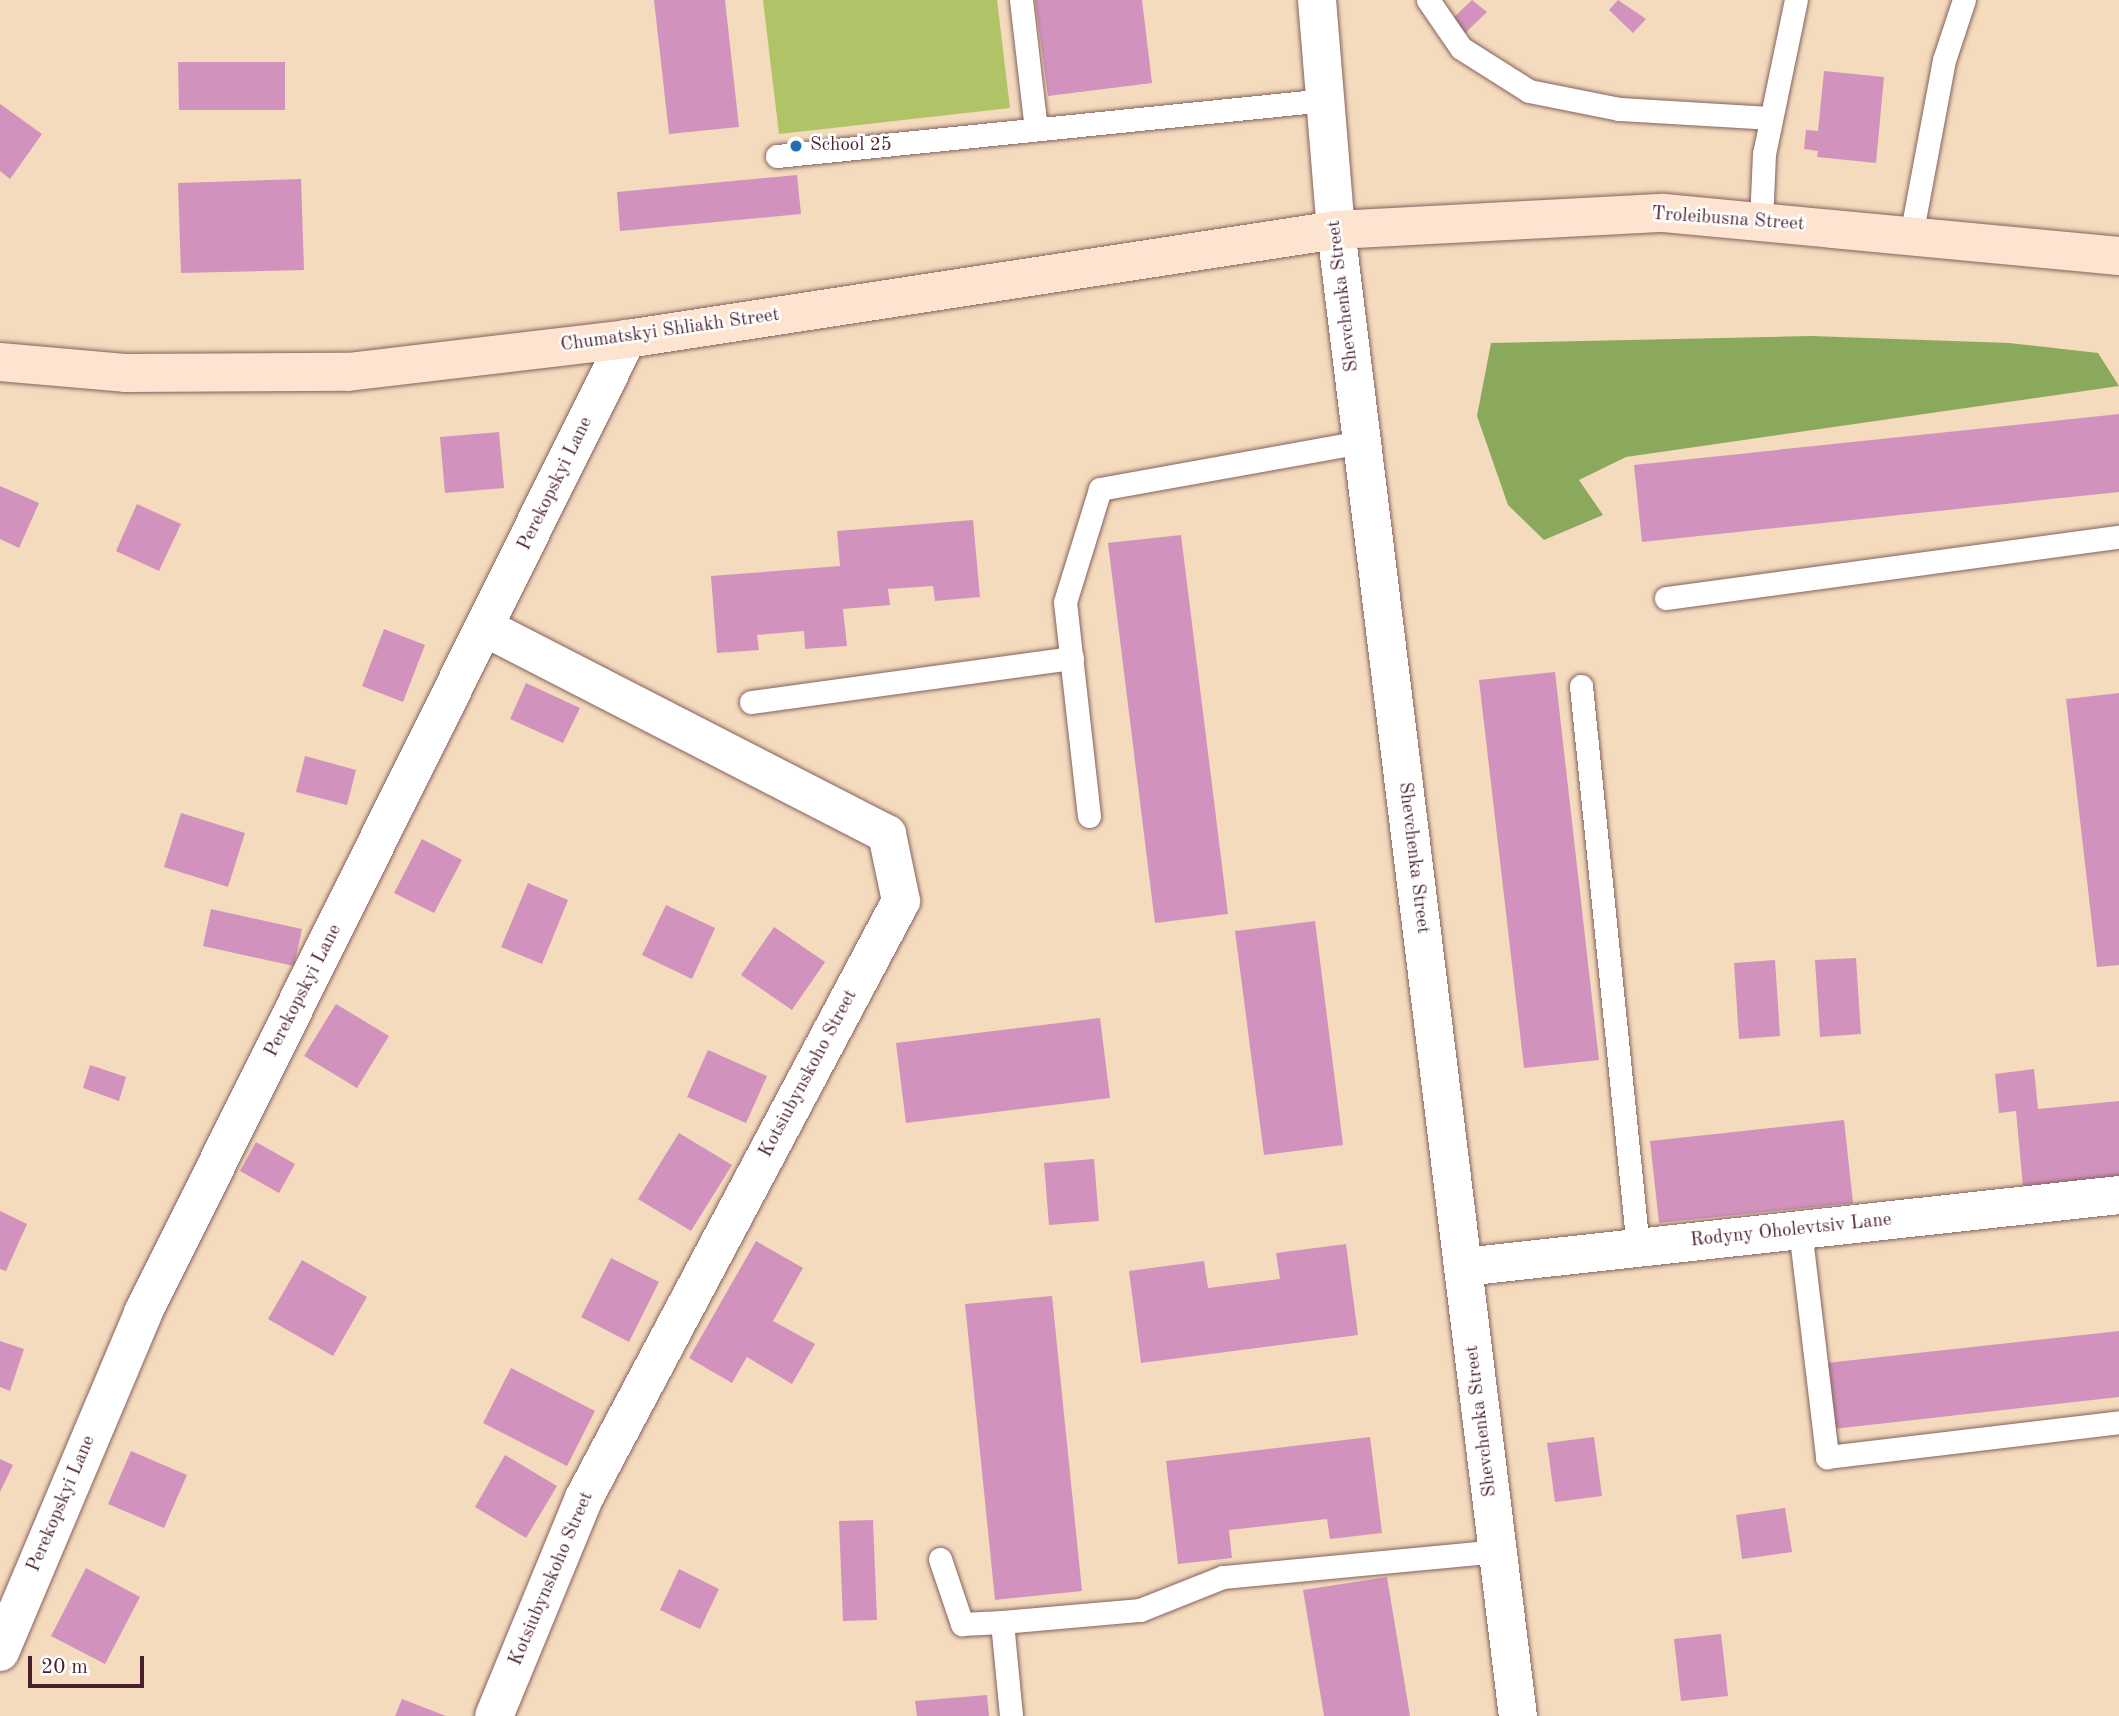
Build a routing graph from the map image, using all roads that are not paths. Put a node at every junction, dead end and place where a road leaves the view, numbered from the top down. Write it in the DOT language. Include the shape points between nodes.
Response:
graph roads {
  1 [pos="1021,0"];
  2 [pos="1317,0"];
  3 [pos="1428,0"];
  4 [pos="1796,0"];
  5 [pos="1964,0"];
  6 [pos="1325,100"];
  7 [pos="1770,118"];
  8 [pos="1036,129"];
  9 [pos="777,156"];
  10 [pos="1761,222"];
  11 [pos="1336,230"];
  12 [pos="1911,236"];
  13 [pos="2119,256"];
  14 [pos="626,339"];
  15 [pos="2,366"];
  16 [pos="1362,442"];
  17 [pos="2119,537"];
  18 [pos="1665,598"];
  19 [pos="486,628"];
  20 [pos="1072,658"];
  21 [pos="1581,686"];
  22 [pos="751,702"];
  23 [pos="1089,816"];
  24 [pos="2119,1195"];
  25 [pos="1800,1229"];
  26 [pos="1638,1248"];
  27 [pos="1464,1267"];
  28 [pos="2119,1422"];
  29 [pos="1498,1551"];
  30 [pos="940,1559"];
  31 [pos="1002,1622"];
  32 [pos="0,1653"];
  33 [pos="494,1716"];
  34 [pos="1011,1716"];
  35 [pos="1518,1716"];
  1 -- 8 [label="lane"];
  2 -- 6 [label="street, Shevchenka Street"];
  3 -- 7 [label="lane" via="1461,48 1530,91 1619,109"];
  4 -- 7 [label="lane"];
  5 -- 12 [label="lane" via="1944,60"];
  6 -- 8 [label="lane"];
  6 -- 11 [label="street, Shevchenka Street"];
  7 -- 10 [label="lane"];
  8 -- 9 [label="lane"];
  10 -- 11 [label="main road, Troleibusna Street" via="1664,213"];
  10 -- 12 [label="main road, Troleibusna Street"];
  11 -- 14 [label="main road, Chumatskyi Shliakh Street"];
  11 -- 16 [label="street, Shevchenka Street"];
  12 -- 13 [label="main road, Troleibusna Street"];
  14 -- 15 [label="main road, Chumatskyi Shliakh Street" via="348,372 125,373"];
  14 -- 19 [label="street, Perekopskyi Lane"];
  16 -- 20 [label="lane" via="1100,489 1065,602"];
  16 -- 27 [label="street, Shevchenka Street"];
  17 -- 18 [label="lane"];
  19 -- 32 [label="street, Perekopskyi Lane" via="143,1313"];
  19 -- 33 [label="street, Kotsiubynskoho Street" via="887,834 901,901 584,1499"];
  20 -- 22 [label="lane"];
  20 -- 23 [label="lane"];
  21 -- 26 [label="lane"];
  24 -- 25 [label="street, Rodyny Oholevtsiv Lane"];
  25 -- 26 [label="street, Rodyny Oholevtsiv Lane"];
  25 -- 28 [label="lane" via="1827,1457"];
  26 -- 27 [label="street, Rodyny Oholevtsiv Lane"];
  27 -- 29 [label="street, Shevchenka Street"];
  29 -- 31 [label="lane" via="1223,1577 1140,1610"];
  29 -- 35 [label="street, Shevchenka Street"];
  30 -- 31 [label="lane" via="962,1624"];
  31 -- 34 [label="lane"];
}
